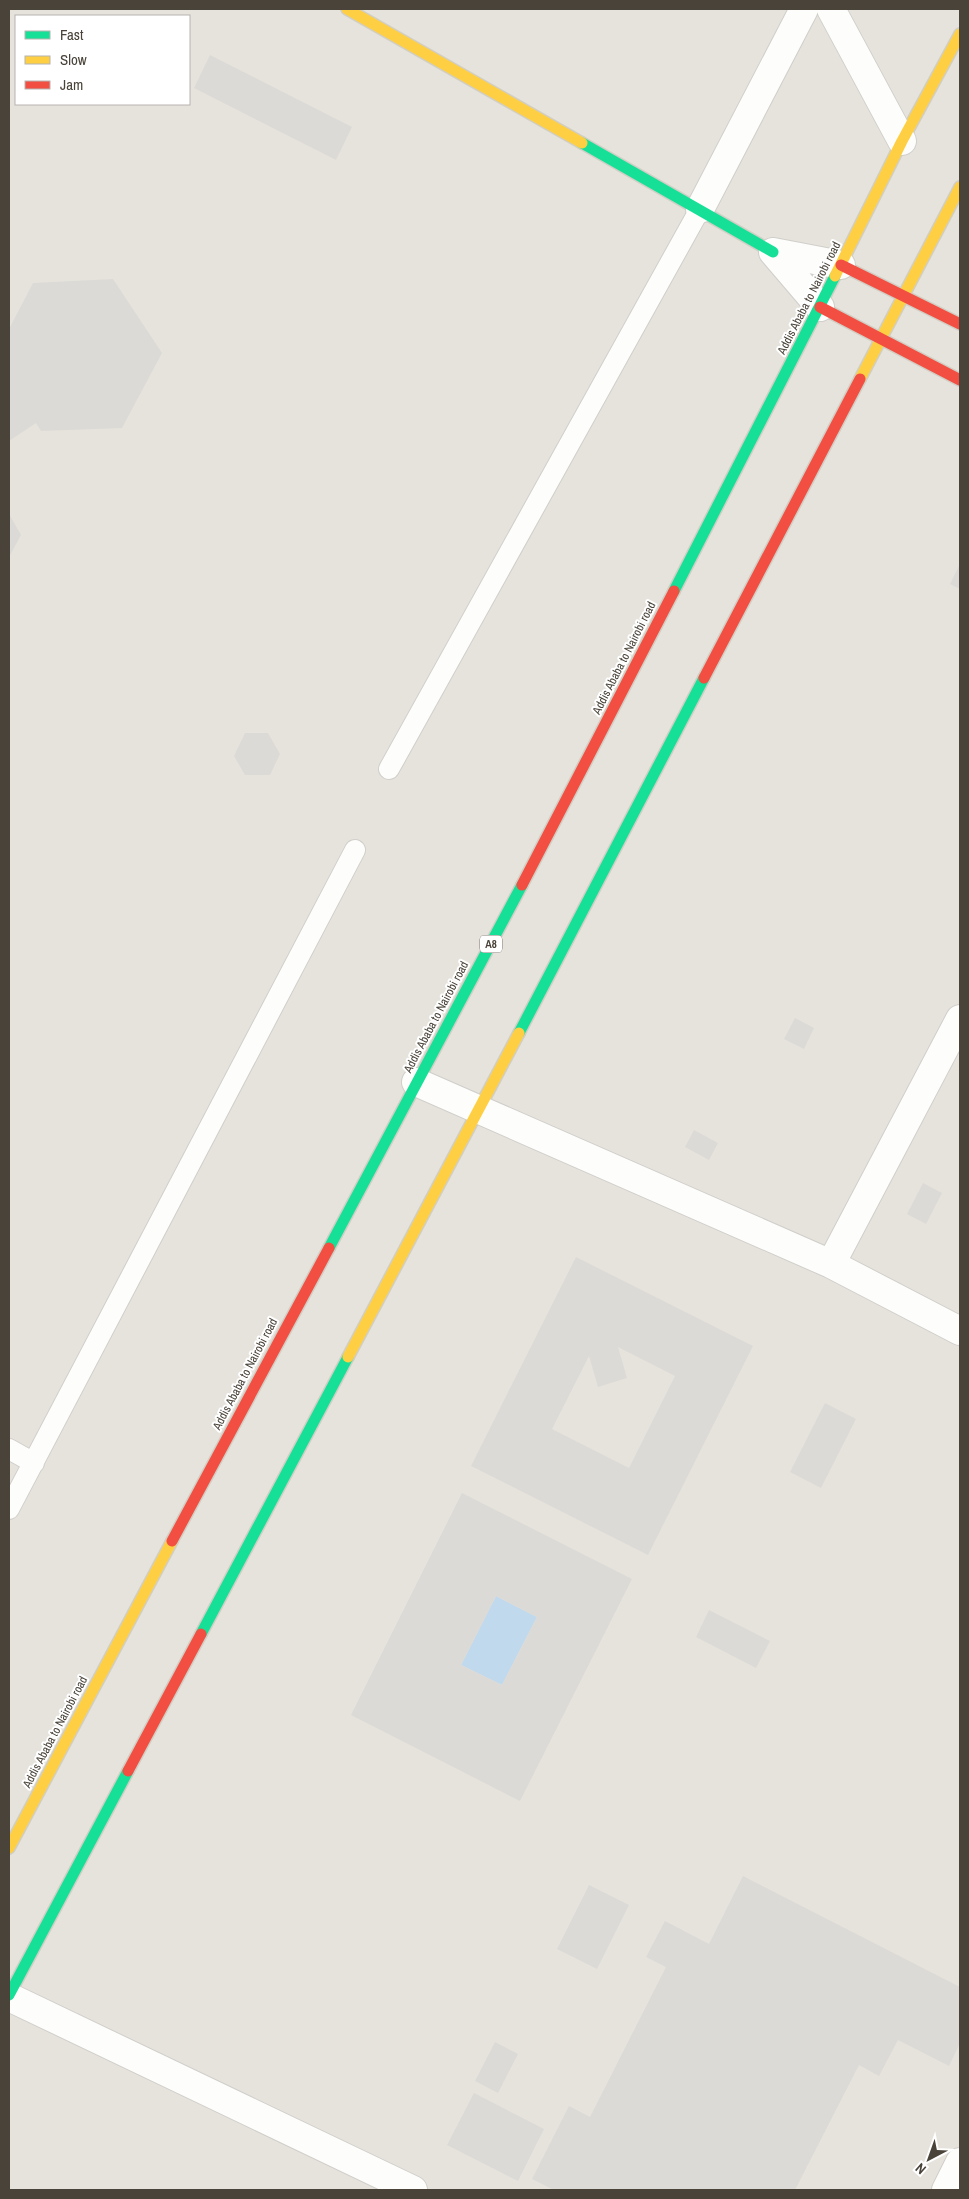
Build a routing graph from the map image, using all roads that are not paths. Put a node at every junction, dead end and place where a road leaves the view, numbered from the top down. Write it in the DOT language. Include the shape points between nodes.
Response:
graph roads {
  1 [pos="348,9"];
  2 [pos="804,9"];
  3 [pos="831,9"];
  4 [pos="960,34"];
  5 [pos="902,141"];
  6 [pos="960,187"];
  7 [pos="700,208"];
  8 [pos="773,252"];
  9 [pos="841,265"];
  10 [pos="904,296"];
  11 [pos="820,308"];
  12 [pos="960,324"];
  13 [pos="882,338"];
  14 [pos="960,380"];
  15 [pos="389,769"];
  16 [pos="355,850"];
  17 [pos="960,1019"];
  18 [pos="416,1082"];
  19 [pos="479,1110"];
  20 [pos="831,1264"];
  21 [pos="960,1331"];
  22 [pos="9,1449"];
  23 [pos="34,1463"];
  24 [pos="9,1508"];
  25 [pos="9,1848"];
  26 [pos="9,1996"];
  27 [pos="960,2162"];
  28 [pos="412,2190"];
  29 [pos="946,2190"];
  1 -- 7 [label="main road"];
  2 -- 7 [label="street"];
  3 -- 5 [label="street"];
  4 -- 5 [label="main road, Addis Ababa to Nairobi road / A8"];
  5 -- 9 [label="main road, Addis Ababa to Nairobi road / A8"];
  6 -- 10 [label="main road"];
  7 -- 8 [label="main road"];
  7 -- 15 [label="lane"];
  8 -- 9 [label="street"];
  8 -- 11 [label="street"];
  9 -- 10 [label="main road"];
  9 -- 11 [label="main road, Addis Ababa to Nairobi road / A8"];
  10 -- 12 [label="main road"];
  10 -- 13 [label="main road"];
  11 -- 13 [label="main road"];
  11 -- 18 [label="main road, Addis Ababa to Nairobi road / A8" via="529,872"];
  13 -- 14 [label="main road"];
  13 -- 19 [label="main road"];
  16 -- 23 [label="lane"];
  17 -- 20 [label="street"];
  18 -- 19 [label="street"];
  18 -- 25 [label="main road, Addis Ababa to Nairobi road / A8"];
  19 -- 20 [label="street"];
  19 -- 26 [label="main road"];
  20 -- 21 [label="street"];
  22 -- 23 [label="lane"];
  23 -- 24 [label="lane"];
  26 -- 28 [label="street"];
  27 -- 29 [label="street"];
}
